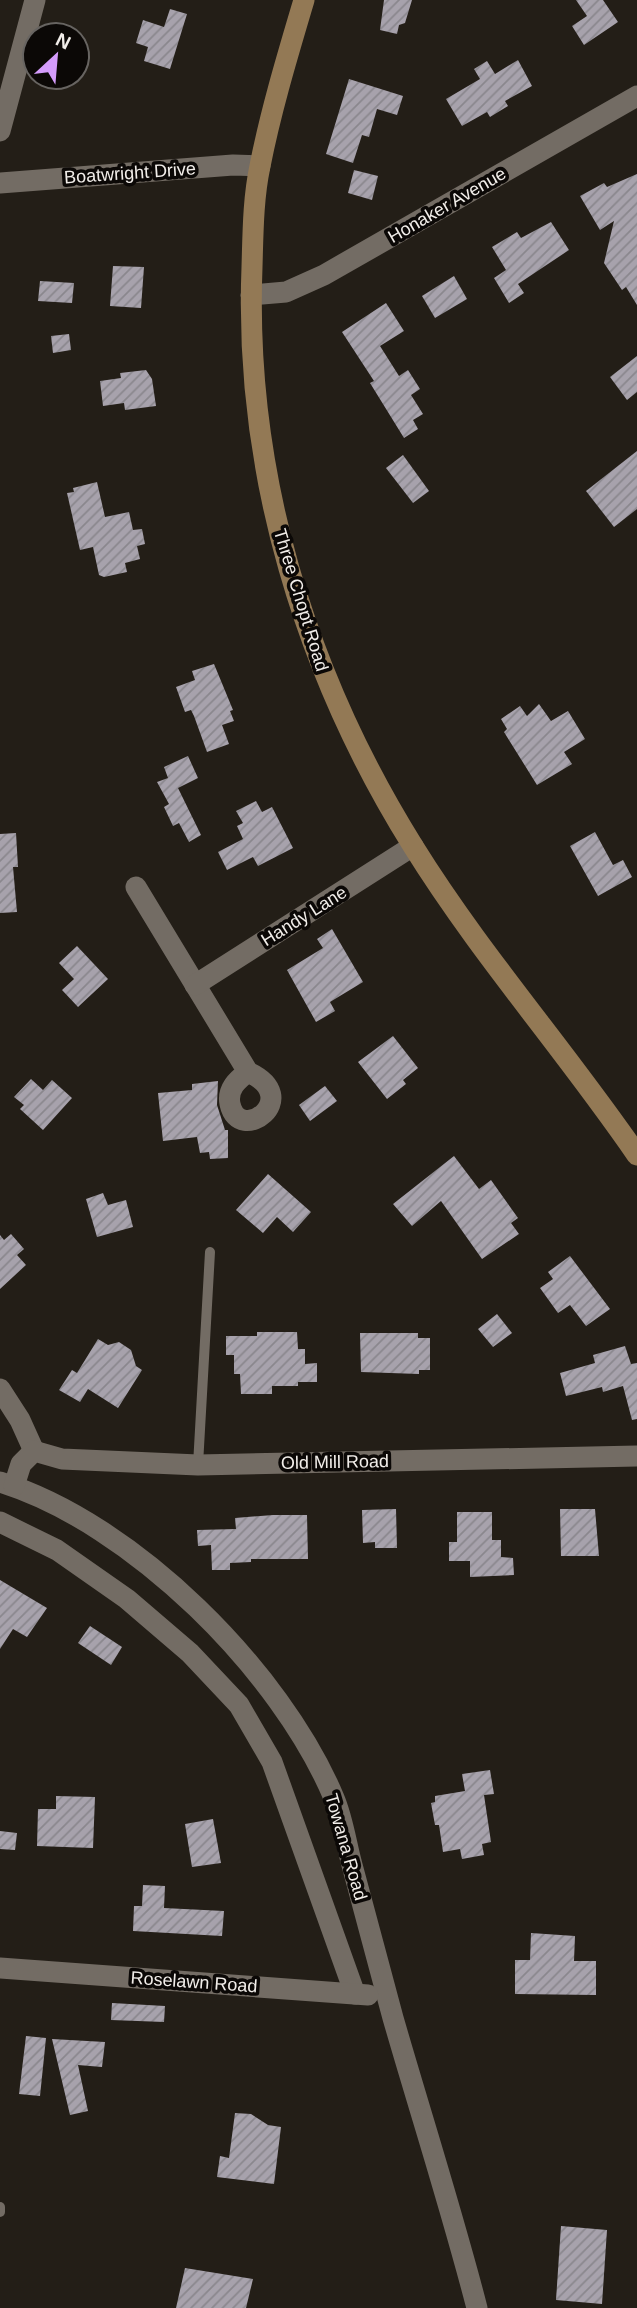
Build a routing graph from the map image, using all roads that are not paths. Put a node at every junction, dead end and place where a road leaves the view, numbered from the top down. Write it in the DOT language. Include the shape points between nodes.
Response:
graph roads {
  1 [pos="35,0"];
  2 [pos="304,0"];
  3 [pos="637,96"];
  4 [pos="0,131"];
  5 [pos="260,166"];
  6 [pos="0,183"];
  7 [pos="251,295"];
  8 [pos="413,846"];
  9 [pos="136,887"];
  10 [pos="195,985"];
  11 [pos="248,1072"];
  12 [pos="637,1155"];
  13 [pos="210,1252"];
  14 [pos="0,1389"];
  15 [pos="34,1451"];
  16 [pos="637,1456"];
  17 [pos="198,1465"];
  18 [pos="7,1484"];
  19 [pos="0,1522"];
  20 [pos="0,1968"];
  21 [pos="355,1994"];
  22 [pos="387,1997"];
  23 [pos="477,2308"];
  1 -- 4 [label="street"];
  2 -- 5 [label="main road, Three Chopt Road"];
  3 -- 7 [label="street, Honaker Avenue" via="324,275 286,292"];
  5 -- 6 [label="street, Boatwright Drive"];
  5 -- 7 [label="main road, Three Chopt Road"];
  7 -- 8 [label="main road, Three Chopt Road" via="257,407 273,504 297,602 323,676 351,736"];
  8 -- 10 [label="street, Handy Lane"];
  8 -- 12 [label="main road, Three Chopt Road"];
  9 -- 10 [label="street"];
  10 -- 11 [label="street"];
  13 -- 17 [label="lane"];
  14 -- 15 [label="street"];
  15 -- 17 [label="street, Old Mill Road" via="62,1459"];
  15 -- 18 [label="street"];
  16 -- 17 [label="street, Old Mill Road"];
  18 -- 22 [label="street, Towana Road" via="70,1514 133,1554 215,1625 259,1674 300,1733 335,1799"];
  19 -- 21 [label="street, Towana Road" via="57,1549 127,1599 190,1653 239,1705 272,1762"];
  20 -- 21 [label="street, Roselawn Road"];
  21 -- 22 [label="street, Roselawn Road"];
  22 -- 23 [label="street, Towana Road"];
}
